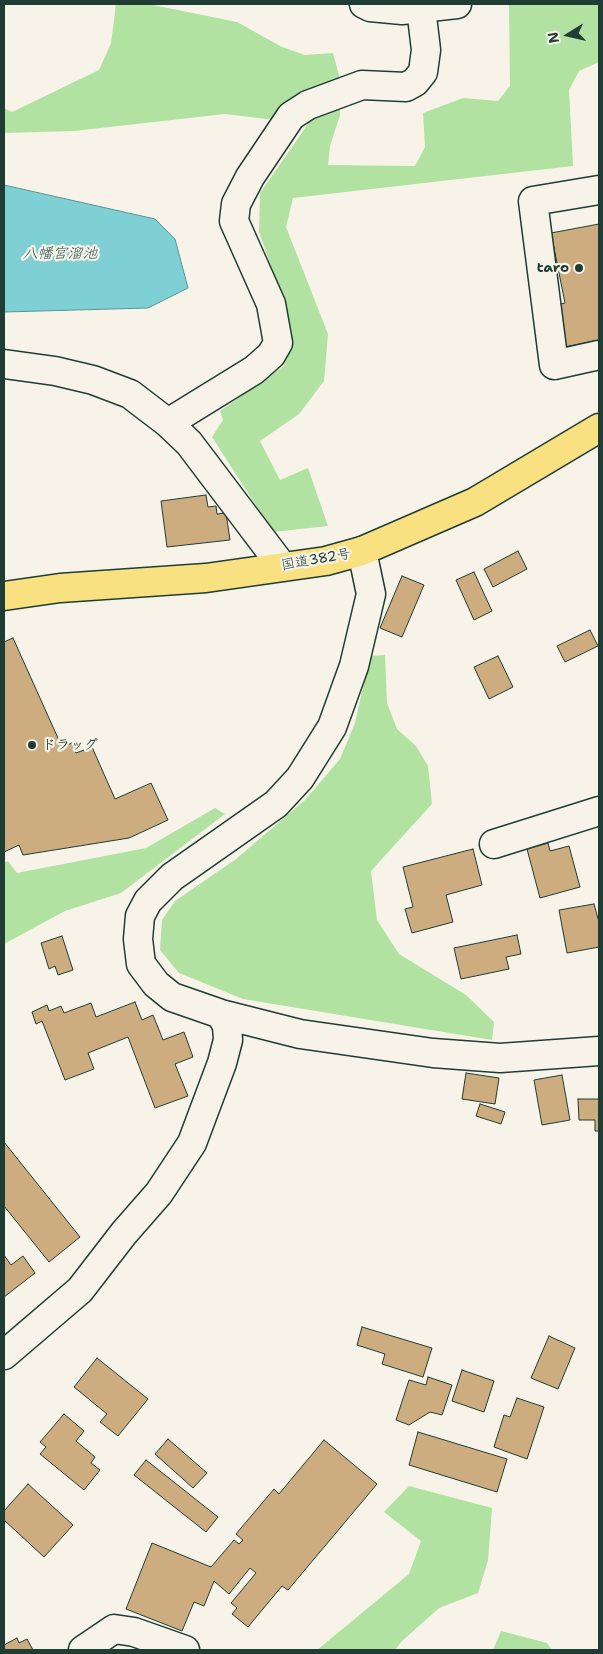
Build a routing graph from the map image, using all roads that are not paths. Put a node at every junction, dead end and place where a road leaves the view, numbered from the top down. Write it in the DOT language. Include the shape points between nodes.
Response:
graph roads {
  1 [pos="364,4"];
  2 [pos="457,4"];
  3 [pos="421,8"];
  4 [pos="599,190"];
  5 [pos="599,355"];
  6 [pos="4,364"];
  7 [pos="168,423"];
  8 [pos="599,428"];
  9 [pos="362,551"];
  10 [pos="282,566"];
  11 [pos="4,596"];
  12 [pos="599,811"];
  13 [pos="494,844"];
  14 [pos="221,1014"];
  15 [pos="599,1051"];
  16 [pos="4,1355"];
  17 [pos="84,1650"];
  18 [pos="185,1650"];
  1 -- 3 [label="street" via="402,10"];
  2 -- 3 [label="street"];
  3 -- 7 [label="street" via="426,50 423,72 414,82 406,87 362,84 308,105 291,116 250,177 236,204 234,221 271,304 278,343 271,355 254,370"];
  4 -- 5 [label="street" via="533,200 554,365"];
  6 -- 7 [label="street" via="92,380 130,394"];
  7 -- 10 [label="street" via="189,443"];
  8 -- 9 [label="highway, 国道382号" via="475,502"];
  9 -- 10 [label="highway, 国道382号" via="326,561"];
  9 -- 14 [label="street" via="371,594 354,666 332,727 316,757 276,804 172,877 148,902 140,916 138,939 142,964 156,984 172,998"];
  10 -- 11 [label="highway, 国道382号" via="206,578 60,588"];
  12 -- 13 [label="street"];
  14 -- 15 [label="street" via="300,1034 433,1053 500,1058"];
  14 -- 16 [label="street" via="226,1026 226,1048 187,1150 159,1193 80,1290"];
  17 -- 18 [label="street" via="114,1629 134,1632"];
}
